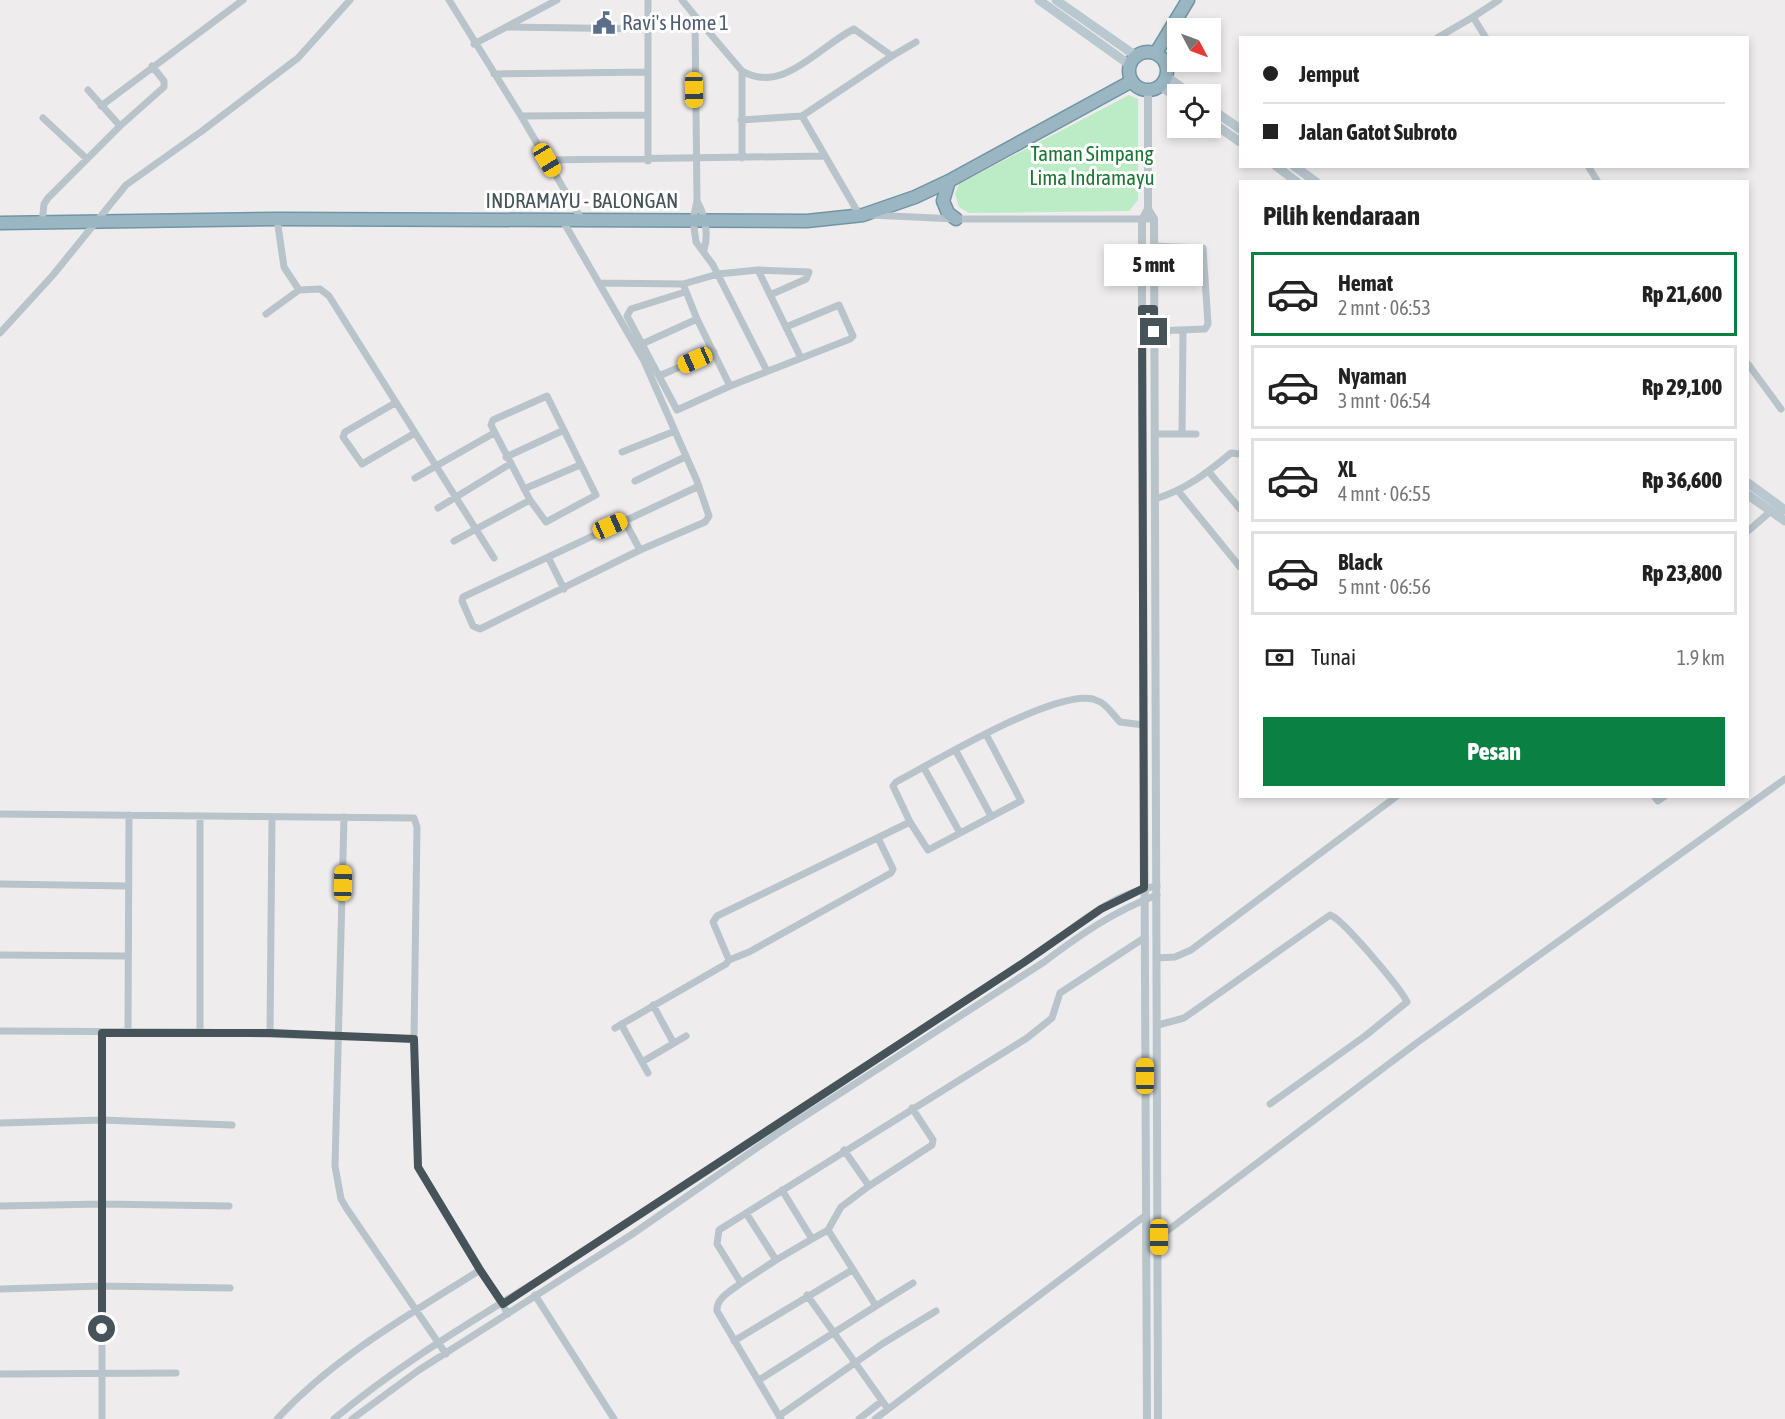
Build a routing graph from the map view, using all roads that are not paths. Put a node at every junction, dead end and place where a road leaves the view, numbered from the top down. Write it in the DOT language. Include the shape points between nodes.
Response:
graph roads {
  1 [pos="243,0"];
  2 [pos="350,0"];
  3 [pos="449,0"];
  4 [pos="557,0"];
  5 [pos="648,0"];
  6 [pos="682,0"];
  7 [pos="1039,0"];
  8 [pos="1056,0"];
  9 [pos="1188,0"];
  10 [pos="1499,0"];
  11 [pos="695,16"];
  12 [pos="1473,17"];
  13 [pos="506,27"];
  14 [pos="647,29"];
  15 [pos="1440,36"];
  16 [pos="1485,36"];
  17 [pos="916,42"];
  18 [pos="474,44"];
  19 [pos="1156,53"];
  20 [pos="892,56"];
  21 [pos="1133,61"];
  22 [pos="152,66"];
  23 [pos="742,71"];
  24 [pos="648,72"];
  25 [pos="494,74"];
  26 [pos="1132,81"];
  27 [pos="1164,82"];
  28 [pos="1168,84"];
  29 [pos="1167,85"];
  30 [pos="88,90"];
  31 [pos="1148,91"];
  32 [pos="101,106"];
  33 [pos="648,115"];
  34 [pos="520,116"];
  35 [pos="802,116"];
  36 [pos="1221,116"];
  37 [pos="43,118"];
  38 [pos="741,120"];
  39 [pos="120,126"];
  40 [pos="1239,128"];
  41 [pos="1221,129"];
  42 [pos="1239,141"];
  43 [pos="824,156"];
  44 [pos="742,158"];
  45 [pos="87,159"];
  46 [pos="696,159"];
  47 [pos="547,160"];
  48 [pos="648,161"];
  49 [pos="1279,168"];
  50 [pos="1297,168"];
  51 [pos="1294,180"];
  52 [pos="1313,180"];
  53 [pos="950,182"];
  54 [pos="697,201"];
  55 [pos="1148,209"];
  56 [pos="861,215"];
  57 [pos="43,218"];
  58 [pos="277,219"];
  59 [pos="956,219"];
  60 [pos="1154,219"];
  61 [pos="699,220"];
  62 [pos="1142,220"];
  63 [pos="97,221"];
  64 [pos="563,221"];
  65 [pos="583,221"];
  66 [pos="0,223"];
  67 [pos="1154,246"];
  68 [pos="704,250"];
  69 [pos="758,270"];
  70 [pos="718,274"];
  71 [pos="599,283"];
  72 [pos="683,284"];
  73 [pos="299,290"];
  74 [pos="685,292"];
  75 [pos="770,295"];
  76 [pos="1142,309"];
  77 [pos="1154,309"];
  78 [pos="266,314"];
  79 [pos="697,319"];
  80 [pos="786,327"];
  81 [pos="1183,331"];
  82 [pos="1154,332"];
  83 [pos="0,333"];
  84 [pos="642,344"];
  85 [pos="714,352"];
  86 [pos="801,358"];
  87 [pos="1749,365"];
  88 [pos="767,371"];
  89 [pos="659,376"];
  90 [pos="730,386"];
  91 [pos="395,403"];
  92 [pos="1781,409"];
  93 [pos="562,431"];
  94 [pos="675,431"];
  95 [pos="415,433"];
  96 [pos="494,433"];
  97 [pos="1155,434"];
  98 [pos="1182,434"];
  99 [pos="1196,434"];
  100 [pos="622,452"];
  101 [pos="1239,454"];
  102 [pos="685,457"];
  103 [pos="508,460"];
  104 [pos="436,465"];
  105 [pos="580,465"];
  106 [pos="1209,472"];
  107 [pos="415,478"];
  108 [pos="635,481"];
  109 [pos="1749,484"];
  110 [pos="699,486"];
  111 [pos="524,489"];
  112 [pos="1179,492"];
  113 [pos="1749,496"];
  114 [pos="455,497"];
  115 [pos="1155,499"];
  116 [pos="530,500"];
  117 [pos="438,508"];
  118 [pos="1239,508"];
  119 [pos="1785,510"];
  120 [pos="1768,514"];
  121 [pos="624,520"];
  122 [pos="1785,521"];
  123 [pos="476,528"];
  124 [pos="1749,530"];
  125 [pos="454,541"];
  126 [pos="640,549"];
  127 [pos="494,558"];
  128 [pos="548,558"];
  129 [pos="1155,558"];
  130 [pos="1144,559"];
  131 [pos="1239,566"];
  132 [pos="1144,577"];
  133 [pos="1156,577"];
  134 [pos="564,589"];
  135 [pos="1142,725"];
  136 [pos="987,735"];
  137 [pos="956,751"];
  138 [pos="924,768"];
  139 [pos="1785,779"];
  140 [pos="1394,798"];
  141 [pos="0,814"];
  142 [pos="129,815"];
  143 [pos="200,816"];
  144 [pos="992,816"];
  145 [pos="272,817"];
  146 [pos="344,817"];
  147 [pos="910,822"];
  148 [pos="960,833"];
  149 [pos="878,838"];
  150 [pos="0,884"];
  151 [pos="128,886"];
  152 [pos="1157,886"];
  153 [pos="1144,888"];
  154 [pos="1157,896"];
  155 [pos="1144,900"];
  156 [pos="1144,938"];
  157 [pos="0,955"];
  158 [pos="127,956"];
  159 [pos="1157,958"];
  160 [pos="729,960"];
  161 [pos="653,1005"];
  162 [pos="1158,1025"];
  163 [pos="0,1030"];
  164 [pos="128,1031"];
  165 [pos="200,1032"];
  166 [pos="102,1033"];
  167 [pos="270,1033"];
  168 [pos="339,1036"];
  169 [pos="686,1036"];
  170 [pos="414,1039"];
  171 [pos="673,1042"];
  172 [pos="642,1062"];
  173 [pos="648,1073"];
  174 [pos="1270,1104"];
  175 [pos="912,1108"];
  176 [pos="102,1120"];
  177 [pos="0,1123"];
  178 [pos="232,1125"];
  179 [pos="844,1150"];
  180 [pos="869,1186"];
  181 [pos="782,1190"];
  182 [pos="102,1204"];
  183 [pos="0,1206"];
  184 [pos="229,1206"];
  185 [pos="746,1213"];
  186 [pos="1146,1217"];
  187 [pos="828,1230"];
  188 [pos="1159,1233"];
  189 [pos="813,1239"];
  190 [pos="575,1257"];
  191 [pos="776,1260"];
  192 [pos="580,1266"];
  193 [pos="480,1270"];
  194 [pos="852,1270"];
  195 [pos="741,1283"];
  196 [pos="913,1283"];
  197 [pos="103,1286"];
  198 [pos="230,1288"];
  199 [pos="0,1289"];
  200 [pos="535,1295"];
  201 [pos="807,1295"];
  202 [pos="503,1304"];
  203 [pos="876,1306"];
  204 [pos="418,1310"];
  205 [pos="936,1311"];
  206 [pos="508,1314"];
  207 [pos="833,1334"];
  208 [pos="734,1341"];
  209 [pos="438,1342"];
  210 [pos="446,1354"];
  211 [pos="855,1364"];
  212 [pos="101,1373"];
  213 [pos="176,1373"];
  214 [pos="0,1374"];
  215 [pos="759,1380"];
  216 [pos="882,1401"];
  217 [pos="888,1409"];
  218 [pos="780,1417"];
  219 [pos="102,1419"];
  220 [pos="277,1419"];
  221 [pos="334,1419"];
  222 [pos="352,1419"];
  223 [pos="614,1419"];
  224 [pos="859,1419"];
  225 [pos="875,1419"];
  226 [pos="1147,1419"];
  227 [pos="1158,1419"];
  1 -- 22 [label="street"];
  2 -- 63 [label="street" via="298,58 126,185"];
  3 -- 18 [label="street"];
  4 -- 13 [label="street"];
  5 -- 14 [label="street"];
  6 -- 11 [label="street"];
  7 -- 21 [label="main road"];
  8 -- 21 [label="main road"];
  9 -- 19 [label="highway"];
  10 -- 12 [label="street"];
  11 -- 23 [label="street"];
  11 -- 46 [label="street"];
  12 -- 15 [label="street"];
  12 -- 16 [label="street"];
  13 -- 14 [label="street"];
  13 -- 18 [label="street"];
  14 -- 24 [label="street"];
  17 -- 20 [label="street"];
  18 -- 25 [label="street"];
  19 -- 21 [label="highway" via="1146,51"];
  19 -- 27 [label="highway" via="1166,61"];
  20 -- 23 [label="street" via="854,29 782,76 752,76"];
  20 -- 35 [label="street"];
  21 -- 26 [label="highway"];
  22 -- 32 [label="street"];
  22 -- 39 [label="street" via="164,87"];
  23 -- 38 [label="street"];
  24 -- 25 [label="street"];
  24 -- 33 [label="street"];
  25 -- 34 [label="street"];
  26 -- 31 [label="highway"];
  26 -- 53 [label="highway, INDRAMAYU - BALONGAN"];
  27 -- 28 [label="main road"];
  27 -- 29 [label="main road"];
  27 -- 31 [label="highway"];
  30 -- 32 [label="street"];
  31 -- 55 [label="street"];
  32 -- 39 [label="street"];
  33 -- 34 [label="street"];
  33 -- 48 [label="street"];
  34 -- 47 [label="street"];
  35 -- 38 [label="street"];
  35 -- 43 [label="street"];
  36 -- 40 [label="main road"];
  37 -- 45 [label="street"];
  38 -- 44 [label="street"];
  39 -- 45 [label="street"];
  41 -- 42 [label="main road"];
  43 -- 44 [label="street"];
  43 -- 56 [label="street"];
  44 -- 46 [label="street"];
  45 -- 57 [label="street" via="44,204"];
  46 -- 48 [label="street"];
  46 -- 54 [label="street"];
  47 -- 48 [label="street"];
  47 -- 65 [label="street"];
  49 -- 51 [label="main road"];
  50 -- 52 [label="main road"];
  53 -- 56 [label="highway, INDRAMAYU - BALONGAN"];
  53 -- 59 [label="highway" via="943,201"];
  54 -- 61 [label="street"];
  54 -- 61 [label="street"];
  55 -- 60 [label="street"];
  55 -- 62 [label="street"];
  56 -- 59 [label="street"];
  56 -- 61 [label="highway, INDRAMAYU - BALONGAN" via="807,222"];
  57 -- 63 [label="highway, INDRAMAYU - BALONGAN"];
  57 -- 66 [label="highway, INDRAMAYU - BALONGAN"];
  58 -- 63 [label="highway, INDRAMAYU - BALONGAN"];
  58 -- 64 [label="highway, INDRAMAYU - BALONGAN"];
  58 -- 73 [label="street" via="284,267"];
  59 -- 62 [label="street"];
  60 -- 62 [label="street"];
  60 -- 67 [label="street"];
  61 -- 65 [label="highway, INDRAMAYU - BALONGAN"];
  61 -- 68 [label="street"];
  61 -- 68 [label="street" via="696,242"];
  62 -- 76 [label="street"];
  63 -- 83 [label="street"];
  64 -- 65 [label="highway, INDRAMAYU - BALONGAN"];
  64 -- 71 [label="street"];
  67 -- 77 [label="street"];
  67 -- 81 [label="street" via="1203,248 1208,324 1205,329"];
  68 -- 70 [label="street"];
  69 -- 70 [label="street"];
  69 -- 75 [label="street"];
  69 -- 75 [label="street" via="809,272 806,279"];
  70 -- 72 [label="street"];
  70 -- 88 [label="street"];
  71 -- 72 [label="street"];
  71 -- 94 [label="street" via="644,361"];
  72 -- 74 [label="street"];
  73 -- 78 [label="street"];
  73 -- 91 [label="street" via="320,289 329,296"];
  74 -- 79 [label="street"];
  74 -- 84 [label="street" via="627,313"];
  75 -- 80 [label="street"];
  76 -- 77 [label="street"];
  76 -- 130 [label="street"];
  77 -- 82 [label="street"];
  79 -- 84 [label="street"];
  79 -- 85 [label="street"];
  80 -- 86 [label="street"];
  80 -- 86 [label="street" via="837,306 843,308 852,338"];
  81 -- 82 [label="street"];
  81 -- 98 [label="street"];
  82 -- 97 [label="street"];
  84 -- 89 [label="street"];
  85 -- 89 [label="street"];
  85 -- 90 [label="street"];
  86 -- 88 [label="street"];
  87 -- 92 [label="street"];
  88 -- 90 [label="street"];
  89 -- 90 [label="street" via="678,410"];
  91 -- 95 [label="street"];
  91 -- 95 [label="street" via="345,432 343,437 362,464"];
  93 -- 96 [label="street" via="547,396 493,420"];
  93 -- 103 [label="street"];
  93 -- 105 [label="street"];
  94 -- 100 [label="street"];
  94 -- 102 [label="street"];
  95 -- 104 [label="street"];
  96 -- 103 [label="street"];
  96 -- 104 [label="street"];
  97 -- 98 [label="street"];
  97 -- 115 [label="street"];
  98 -- 99 [label="street"];
  101 -- 106 [label="street" via="1231,453"];
  102 -- 108 [label="street"];
  102 -- 110 [label="street"];
  103 -- 111 [label="street"];
  103 -- 114 [label="street"];
  104 -- 107 [label="street"];
  104 -- 114 [label="street"];
  105 -- 111 [label="street"];
  105 -- 116 [label="street" via="596,495 593,498 546,522"];
  106 -- 112 [label="street"];
  106 -- 118 [label="street"];
  109 -- 119 [label="main road"];
  110 -- 121 [label="street"];
  110 -- 126 [label="street" via="708,520"];
  111 -- 116 [label="street"];
  112 -- 115 [label="street"];
  112 -- 131 [label="street"];
  113 -- 120 [label="main road"];
  114 -- 117 [label="street"];
  114 -- 123 [label="street"];
  115 -- 129 [label="street"];
  116 -- 123 [label="street"];
  120 -- 122 [label="main road"];
  120 -- 124 [label="street"];
  121 -- 126 [label="street"];
  121 -- 128 [label="street"];
  123 -- 125 [label="street"];
  123 -- 127 [label="street"];
  126 -- 134 [label="street"];
  128 -- 134 [label="street"];
  128 -- 134 [label="street" via="463,597 473,626 477,630"];
  129 -- 130 [label="street"];
  129 -- 133 [label="street"];
  130 -- 132 [label="street"];
  132 -- 133 [label="street"];
  132 -- 135 [label="street"];
  133 -- 152 [label="street"];
  135 -- 136 [label="street" via="1124,724 1096,700 1071,698"];
  135 -- 153 [label="street"];
  136 -- 137 [label="street"];
  136 -- 144 [label="street" via="1022,799"];
  137 -- 138 [label="street"];
  137 -- 144 [label="street"];
  138 -- 147 [label="street" via="894,784"];
  138 -- 148 [label="street"];
  139 -- 188 [label="street"];
  140 -- 159 [label="street" via="1191,950 1175,957"];
  141 -- 142 [label="street"];
  142 -- 143 [label="street"];
  142 -- 151 [label="street"];
  143 -- 145 [label="street"];
  143 -- 165 [label="street"];
  144 -- 148 [label="street"];
  145 -- 146 [label="street"];
  145 -- 167 [label="street"];
  146 -- 168 [label="street"];
  146 -- 170 [label="street" via="411,817 417,823"];
  147 -- 148 [label="street" via="928,850"];
  147 -- 149 [label="street"];
  149 -- 160 [label="street" via="893,869 891,873"];
  149 -- 160 [label="street" via="717,916 714,928"];
  150 -- 151 [label="street"];
  151 -- 158 [label="street"];
  152 -- 153 [label="street"];
  152 -- 154 [label="street"];
  153 -- 155 [label="street"];
  153 -- 190 [label="street" via="1101,909"];
  154 -- 155 [label="street"];
  154 -- 159 [label="street"];
  155 -- 156 [label="street"];
  155 -- 192 [label="street" via="1079,935 1044,962"];
  156 -- 175 [label="street" via="1060,993 1052,1018 1027,1038"];
  156 -- 186 [label="street"];
  157 -- 158 [label="street"];
  158 -- 164 [label="street"];
  159 -- 162 [label="street"];
  160 -- 161 [label="street"];
  161 -- 171 [label="street"];
  161 -- 172 [label="street" via="618,1026"];
  162 -- 174 [label="street" via="1184,1018 1304,932 1330,915 1335,917 1407,1002"];
  162 -- 188 [label="street"];
  163 -- 166 [label="street"];
  164 -- 165 [label="street"];
  164 -- 166 [label="street"];
  165 -- 167 [label="street"];
  166 -- 176 [label="street"];
  167 -- 168 [label="street"];
  168 -- 170 [label="street"];
  168 -- 204 [label="street" via="335,1166 341,1198"];
  169 -- 171 [label="street"];
  170 -- 193 [label="street" via="418,1167"];
  171 -- 172 [label="street"];
  172 -- 173 [label="street"];
  175 -- 179 [label="street"];
  175 -- 180 [label="street" via="933,1140 931,1147"];
  176 -- 177 [label="street"];
  176 -- 178 [label="street"];
  176 -- 182 [label="street"];
  179 -- 180 [label="street"];
  179 -- 181 [label="street"];
  180 -- 187 [label="street" via="841,1207"];
  181 -- 185 [label="street"];
  181 -- 189 [label="street"];
  182 -- 183 [label="street"];
  182 -- 184 [label="street"];
  182 -- 197 [label="street"];
  185 -- 191 [label="street"];
  185 -- 195 [label="street" via="719,1230 716,1238"];
  186 -- 217 [label="street"];
  186 -- 226 [label="street"];
  187 -- 189 [label="street"];
  187 -- 194 [label="street"];
  188 -- 227 [label="street"];
  189 -- 191 [label="street"];
  190 -- 192 [label="street"];
  190 -- 202 [label="street"];
  191 -- 195 [label="street"];
  192 -- 200 [label="street"];
  193 -- 202 [label="street"];
  193 -- 204 [label="street"];
  194 -- 201 [label="street"];
  194 -- 203 [label="street"];
  195 -- 208 [label="street" via="716,1305 718,1316"];
  196 -- 203 [label="street"];
  197 -- 198 [label="street"];
  197 -- 199 [label="street"];
  197 -- 212 [label="street"];
  200 -- 206 [label="street"];
  200 -- 223 [label="street"];
  201 -- 207 [label="street"];
  201 -- 208 [label="street"];
  202 -- 206 [label="street"];
  202 -- 209 [label="street"];
  203 -- 207 [label="street"];
  204 -- 209 [label="street"];
  204 -- 220 [label="street" via="330,1368"];
  205 -- 211 [label="street"];
  206 -- 210 [label="street"];
  207 -- 211 [label="street"];
  207 -- 215 [label="street"];
  208 -- 215 [label="street"];
  209 -- 210 [label="street"];
  209 -- 221 [label="street"];
  210 -- 222 [label="street"];
  211 -- 216 [label="street"];
  211 -- 218 [label="street"];
  212 -- 213 [label="street"];
  212 -- 214 [label="street"];
  212 -- 219 [label="street"];
  215 -- 218 [label="street"];
  216 -- 217 [label="street"];
  216 -- 224 [label="street"];
  217 -- 225 [label="street"];
}
